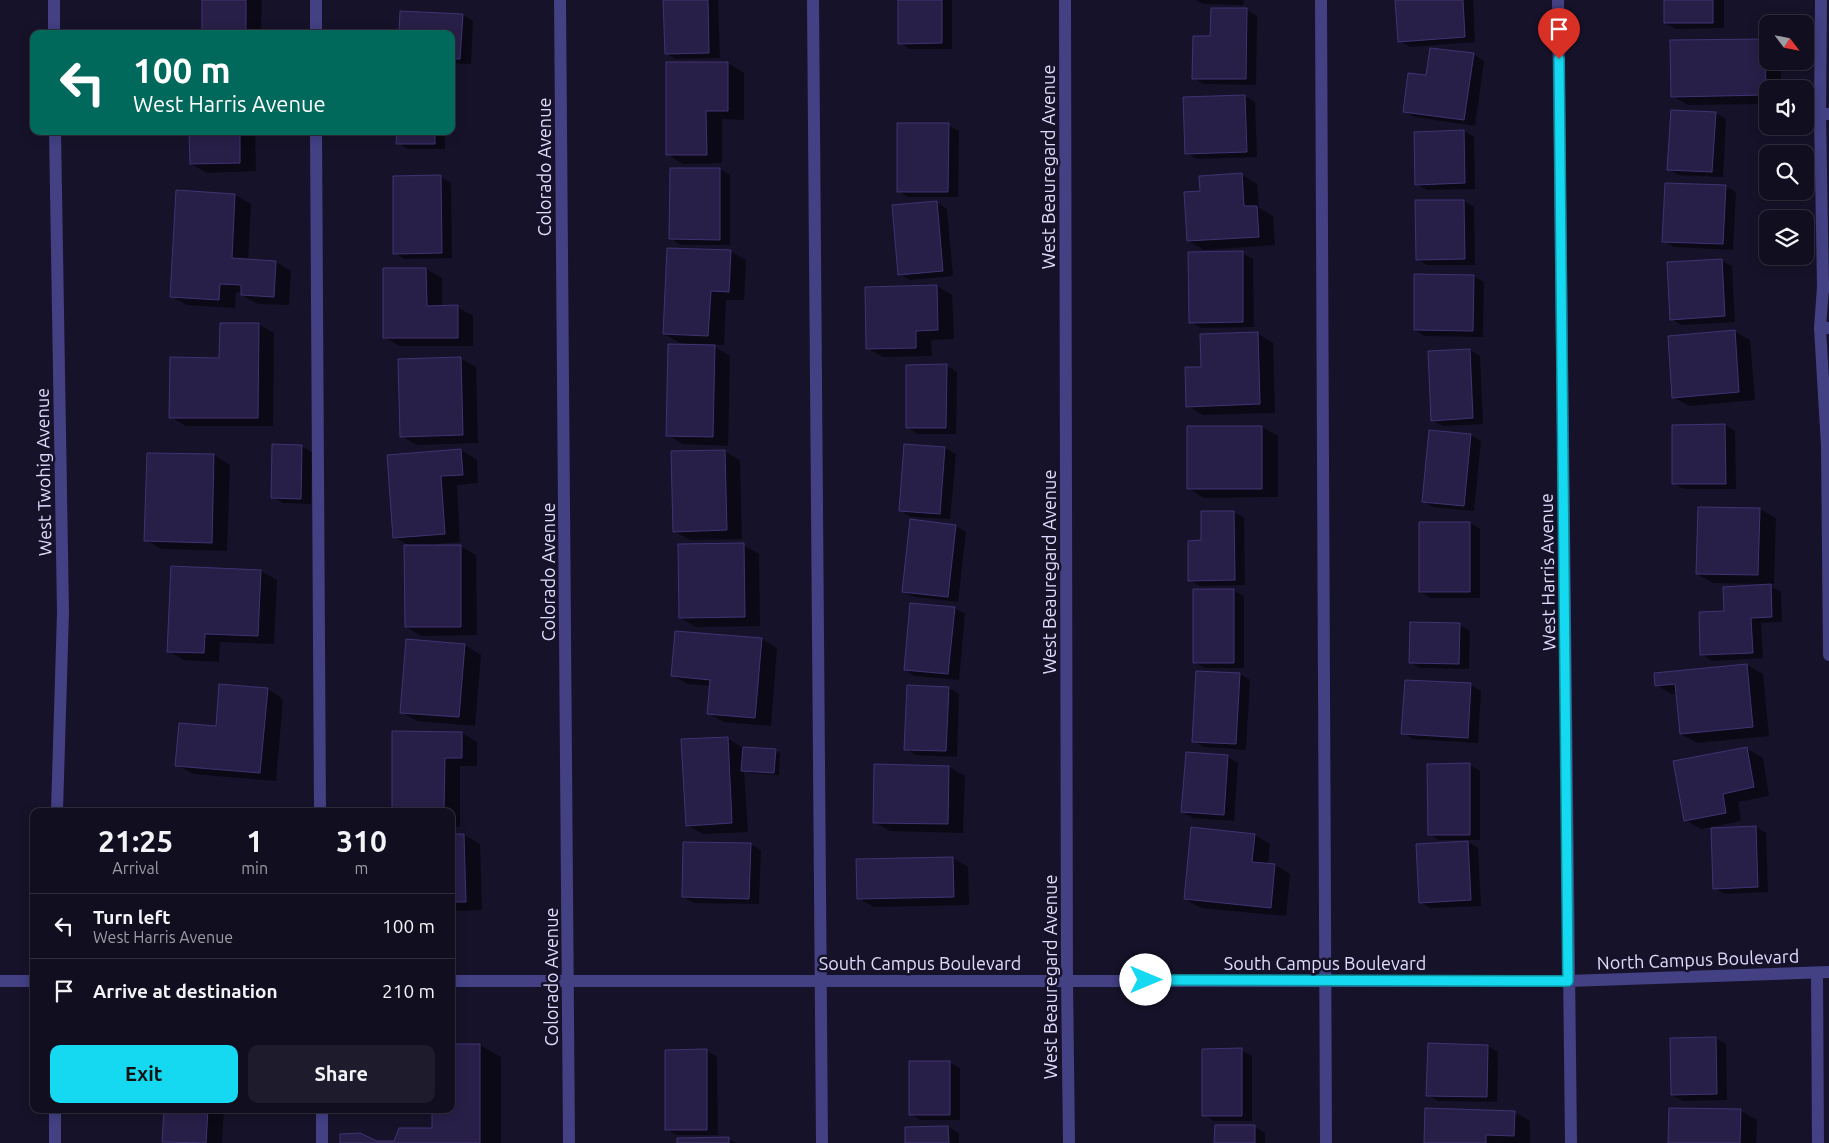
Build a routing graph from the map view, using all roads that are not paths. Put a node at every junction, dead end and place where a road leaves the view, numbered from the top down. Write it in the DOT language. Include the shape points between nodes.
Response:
graph roads {
  1 [pos="54,0"];
  2 [pos="316,0"];
  3 [pos="560,0"];
  4 [pos="813,0"];
  5 [pos="1066,0"];
  6 [pos="1321,0"];
  7 [pos="1558,0"];
  8 [pos="1821,0"];
  9 [pos="54,30"];
  10 [pos="316,30"];
  11 [pos="1825,114"];
  12 [pos="55,135"];
  13 [pos="316,135"];
  14 [pos="1826,287"];
  15 [pos="1825,328"];
  16 [pos="1828,446"];
  17 [pos="1828,597"];
  18 [pos="1829,655"];
  19 [pos="57,808"];
  20 [pos="320,808"];
  21 [pos="1823,973"];
  22 [pos="30,980"];
  23 [pos="820,980"];
  24 [pos="1067,980"];
  25 [pos="0,981"];
  26 [pos="455,981"];
  27 [pos="569,981"];
  28 [pos="1325,981"];
  29 [pos="1568,981"];
  30 [pos="55,1113"];
  31 [pos="322,1113"];
  32 [pos="56,1143"];
  33 [pos="322,1143"];
  34 [pos="569,1143"];
  35 [pos="822,1143"];
  36 [pos="1068,1143"];
  37 [pos="1326,1143"];
  38 [pos="1571,1143"];
  39 [pos="1818,1143"];
  1 -- 9 [label="street"];
  2 -- 10 [label="street"];
  3 -- 27 [label="street, Colorado Avenue"];
  4 -- 23 [label="street"];
  5 -- 24 [label="street, West Beauregard Avenue"];
  6 -- 28 [label="street"];
  7 -- 29 [label="street, West Harris Avenue"];
  8 -- 11 [label="street"];
  11 -- 14 [label="street"];
  12 -- 19 [label="street, West Twohig Avenue" via="63,612"];
  13 -- 20 [label="street"];
  14 -- 15 [label="street"];
  15 -- 16 [label="street"];
  16 -- 17 [label="street"];
  17 -- 18 [label="street"];
  21 -- 29 [label="street, North Campus Boulevard"];
  21 -- 39 [label="street"];
  22 -- 25 [label="street"];
  23 -- 24 [label="street, South Campus Boulevard"];
  23 -- 27 [label="street, South Campus Boulevard"];
  23 -- 35 [label="street"];
  24 -- 28 [label="street, South Campus Boulevard"];
  24 -- 36 [label="street, West Beauregard Avenue"];
  26 -- 27 [label="street, South Campus Boulevard"];
  27 -- 34 [label="street, Colorado Avenue"];
  28 -- 29 [label="street, South Campus Boulevard"];
  28 -- 37 [label="street"];
  29 -- 38 [label="street, West Harris Avenue"];
  30 -- 32 [label="street"];
  31 -- 33 [label="street"];
}
